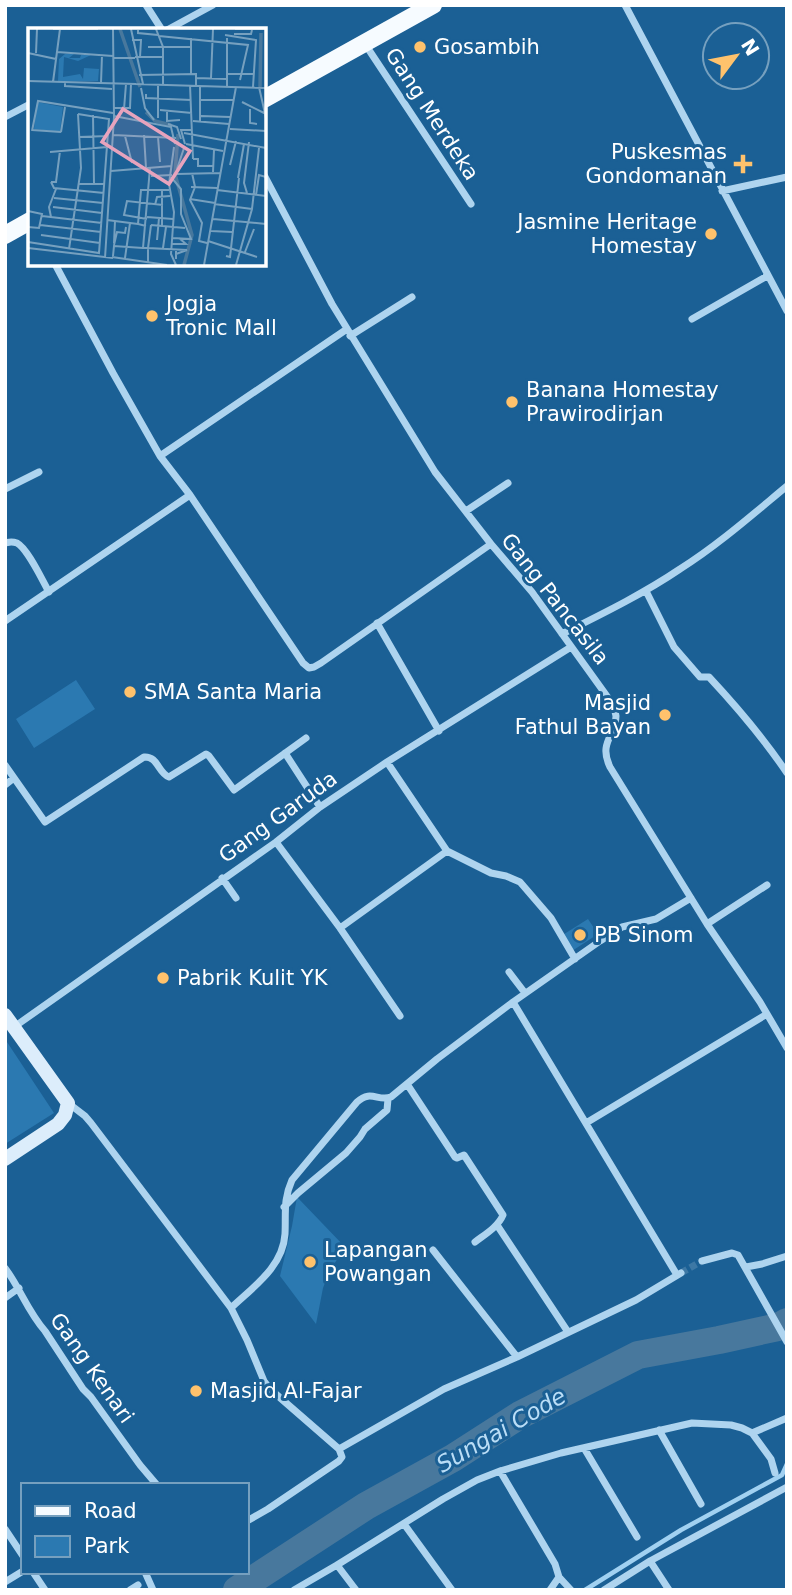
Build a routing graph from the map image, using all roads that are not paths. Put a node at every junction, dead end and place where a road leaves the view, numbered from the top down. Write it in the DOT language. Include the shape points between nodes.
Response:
graph roads {
  1 [pos="146,5"];
  2 [pos="213,5"];
  3 [pos="433,5"];
  4 [pos="625,5"];
  5 [pos="163,28"];
  6 [pos="168,28"];
  7 [pos="365,43"];
  8 [pos="266,98"];
  9 [pos="28,105"];
  10 [pos="5,117"];
  11 [pos="787,177"];
  12 [pos="266,180"];
  13 [pos="722,191"];
  14 [pos="471,204"];
  15 [pos="28,222"];
  16 [pos="5,235"];
  17 [pos="56,266"];
  18 [pos="767,276"];
  19 [pos="412,297"];
  20 [pos="787,311"];
  21 [pos="692,319"];
  22 [pos="349,332"];
  23 [pos="160,456"];
  24 [pos="39,472"];
  25 [pos="508,483"];
  26 [pos="787,486"];
  27 [pos="5,489"];
  28 [pos="190,495"];
  29 [pos="466,511"];
  30 [pos="5,543"];
  31 [pos="491,544"];
  32 [pos="646,591"];
  33 [pos="49,592"];
  34 [pos="5,621"];
  35 [pos="377,623"];
  36 [pos="562,634"];
  37 [pos="570,647"];
  38 [pos="439,731"];
  39 [pos="306,738"];
  40 [pos="285,753"];
  41 [pos="387,762"];
  42 [pos="5,765"];
  43 [pos="787,773"];
  44 [pos="14,778"];
  45 [pos="5,785"];
  46 [pos="320,807"];
  47 [pos="276,842"];
  48 [pos="447,851"];
  49 [pos="222,878"];
  50 [pos="767,886"];
  51 [pos="236,898"];
  52 [pos="691,898"];
  53 [pos="707,924"];
  54 [pos="340,928"];
  55 [pos="575,959"];
  56 [pos="509,972"];
  57 [pos="525,993"];
  58 [pos="513,1002"];
  59 [pos="767,1014"];
  60 [pos="400,1016"];
  61 [pos="9,1021"];
  62 [pos="787,1048"];
  63 [pos="407,1084"];
  64 [pos="388,1099"];
  65 [pos="68,1103"];
  66 [pos="586,1123"];
  67 [pos="5,1159"];
  68 [pos="284,1208"];
  69 [pos="497,1224"];
  70 [pos="475,1242"];
  71 [pos="433,1250"];
  72 [pos="787,1256"];
  73 [pos="702,1261"];
  74 [pos="746,1267"];
  75 [pos="5,1268"];
  76 [pos="19,1288"];
  77 [pos="5,1298"];
  78 [pos="231,1308"];
  79 [pos="568,1332"];
  80 [pos="787,1342"];
  81 [pos="517,1357"];
  82 [pos="787,1418"];
  83 [pos="659,1430"];
  84 [pos="752,1433"];
  85 [pos="584,1448"];
  86 [pos="339,1449"];
  87 [pos="500,1471"];
  88 [pos="775,1473"];
  89 [pos="156,1483"];
  90 [pos="787,1487"];
  91 [pos="701,1504"];
  92 [pos="248,1520"];
  93 [pos="404,1524"];
  94 [pos="5,1529"];
  95 [pos="637,1537"];
  96 [pos="21,1553"];
  97 [pos="650,1561"];
  98 [pos="337,1564"];
  99 [pos="21,1572"];
  100 [pos="34,1574"];
  101 [pos="146,1574"];
  102 [pos="559,1577"];
  103 [pos="5,1582"];
  104 [pos="138,1585"];
  105 [pos="45,1590"];
  106 [pos="130,1590"];
  107 [pos="153,1590"];
  108 [pos="294,1590"];
  109 [pos="356,1590"];
  110 [pos="452,1590"];
  111 [pos="550,1590"];
  112 [pos="571,1590"];
  113 [pos="604,1590"];
  114 [pos="669,1590"];
  1 -- 5 [label="street"];
  2 -- 6 [label="street"];
  3 -- 7 [label="main road"];
  4 -- 13 [label="street"];
  7 -- 8 [label="main road"];
  7 -- 14 [label="street, Gang Merdeka"];
  9 -- 10 [label="street"];
  11 -- 13 [label="street"];
  12 -- 22 [label="street, Gang Pancasila"];
  13 -- 18 [label="street"];
  15 -- 16 [label="main road"];
  17 -- 23 [label="street"];
  18 -- 20 [label="street"];
  18 -- 21 [label="street"];
  19 -- 22 [label="street"];
  22 -- 23 [label="street"];
  22 -- 29 [label="street, Gang Pancasila" via="435,472"];
  23 -- 28 [label="street"];
  24 -- 27 [label="street"];
  25 -- 29 [label="street"];
  26 -- 32 [label="street" via="710,548"];
  28 -- 33 [label="street"];
  28 -- 35 [label="street" via="306,667 314,667"];
  29 -- 31 [label="street, Gang Pancasila"];
  30 -- 33 [label="street" via="19,545"];
  31 -- 35 [label="street"];
  31 -- 36 [label="street, Gang Pancasila"];
  32 -- 36 [label="street"];
  32 -- 43 [label="street" via="674,647 700,677 709,677"];
  33 -- 34 [label="street"];
  35 -- 38 [label="street"];
  36 -- 37 [label="street, Gang Pancasila"];
  37 -- 38 [label="street, Gang Garuda"];
  37 -- 52 [label="street, Gang Pancasila" via="615,710 606,750 608,762"];
  38 -- 41 [label="street, Gang Garuda"];
  39 -- 40 [label="street"];
  40 -- 44 [label="street" via="234,790 205,754 169,777 153,759 144,757 45,822"];
  40 -- 46 [label="street"];
  41 -- 46 [label="street, Gang Garuda"];
  41 -- 48 [label="street"];
  42 -- 44 [label="street"];
  44 -- 45 [label="street"];
  46 -- 47 [label="street, Gang Garuda"];
  47 -- 49 [label="street, Gang Garuda"];
  47 -- 54 [label="street"];
  48 -- 54 [label="street"];
  48 -- 55 [label="street" via="520,882 551,918"];
  49 -- 51 [label="street"];
  49 -- 61 [label="street, Gang Garuda"];
  50 -- 53 [label="street"];
  52 -- 53 [label="street, Gang Pancasila"];
  52 -- 55 [label="street" via="651,921 622,927"];
  53 -- 59 [label="street, Gang Pancasila"];
  54 -- 60 [label="street"];
  55 -- 57 [label="street"];
  56 -- 57 [label="street"];
  57 -- 58 [label="street"];
  58 -- 63 [label="street"];
  58 -- 66 [label="street"];
  59 -- 62 [label="street, Gang Pancasila"];
  59 -- 66 [label="street"];
  61 -- 65 [label="street"];
  63 -- 64 [label="street"];
  63 -- 69 [label="street" via="455,1157 464,1155 493,1199 503,1215"];
  64 -- 68 [label="street" via="387,1110 356,1143"];
  64 -- 68 [label="street" via="369,1095 357,1102 292,1180"];
  65 -- 67 [label="street" via="58,1124"];
  65 -- 78 [label="street" via="91,1123"];
  66 -- 79 [label="street" via="679,1274"];
  68 -- 78 [label="street" via="285,1235 278,1258 269,1273"];
  69 -- 70 [label="street"];
  69 -- 79 [label="street"];
  71 -- 81 [label="street"];
  72 -- 74 [label="street"];
  73 -- 74 [label="street" via="735,1253"];
  74 -- 80 [label="street"];
  75 -- 76 [label="street, Gang Kenari"];
  76 -- 77 [label="street"];
  76 -- 89 [label="street, Gang Kenari" via="83,1389"];
  78 -- 86 [label="street" via="270,1389"];
  79 -- 81 [label="street"];
  81 -- 86 [label="street" via="443,1389"];
  82 -- 84 [label="street"];
  83 -- 84 [label="street" via="692,1423 731,1425"];
  83 -- 85 [label="street"];
  83 -- 91 [label="street"];
  84 -- 88 [label="street" via="771,1459"];
  85 -- 87 [label="street"];
  85 -- 95 [label="street"];
  86 -- 92 [label="street" via="340,1461"];
  87 -- 93 [label="street"];
  87 -- 102 [label="street"];
  90 -- 97 [label="street"];
  93 -- 98 [label="street"];
  93 -- 110 [label="street"];
  94 -- 96 [label="street"];
  97 -- 113 [label="street"];
  97 -- 114 [label="street"];
  98 -- 108 [label="street"];
  98 -- 109 [label="street"];
  99 -- 103 [label="street"];
  100 -- 105 [label="street"];
  101 -- 107 [label="street"];
  102 -- 111 [label="street"];
  102 -- 112 [label="street"];
  104 -- 106 [label="street"];
}
